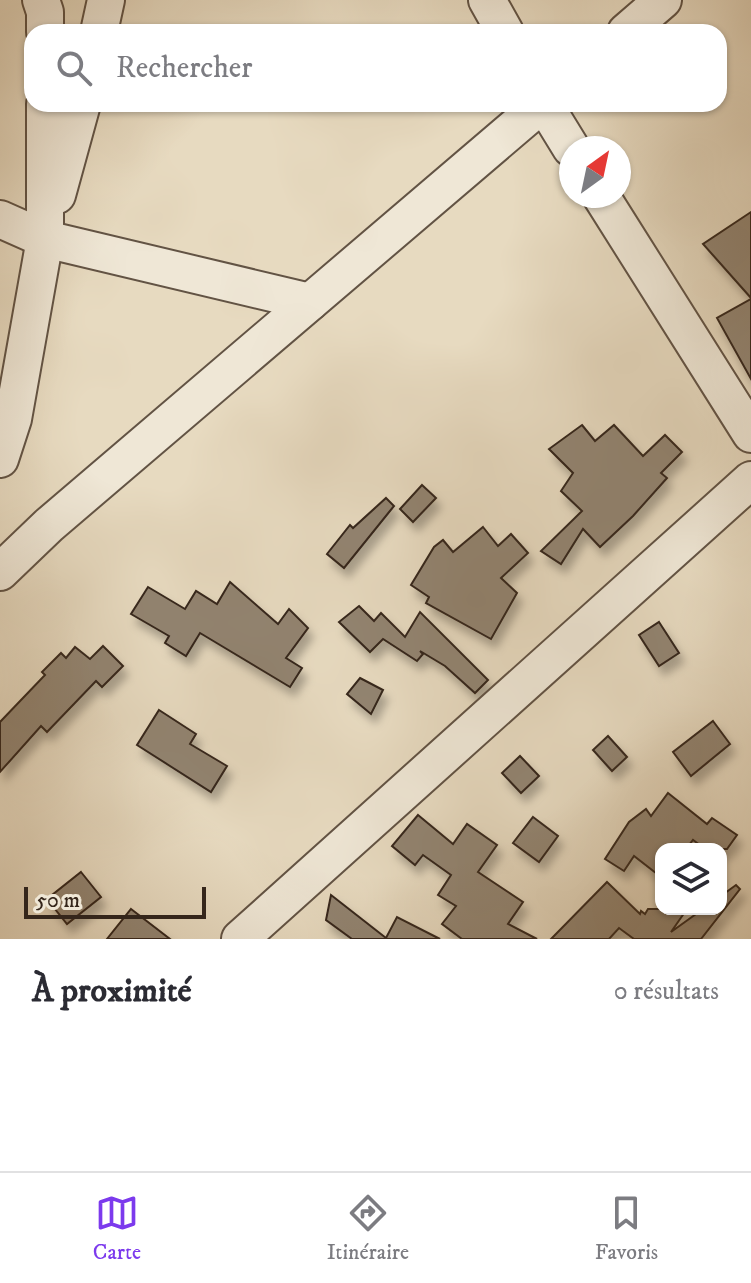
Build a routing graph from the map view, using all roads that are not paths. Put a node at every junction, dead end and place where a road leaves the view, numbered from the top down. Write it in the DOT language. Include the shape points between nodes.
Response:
graph roads {
  1 [pos="41,0"];
  2 [pos="106,0"];
  3 [pos="487,0"];
  4 [pos="663,0"];
  5 [pos="45,24"];
  6 [pos="101,24"];
  7 [pos="500,24"];
  8 [pos="635,24"];
  9 [pos="45,112"];
  10 [pos="80,112"];
  11 [pos="534,112"];
  12 [pos="548,112"];
  13 [pos="563,136"];
  14 [pos="609,208"];
  15 [pos="0,219"];
  16 [pos="45,239"];
  17 [pos="310,302"];
  18 [pos="751,434"];
  19 [pos="0,459"];
  20 [pos="751,480"];
  21 [pos="0,572"];
  22 [pos="240,939"];
  1 -- 5 [label="street"];
  2 -- 6 [label="street"];
  3 -- 7 [label="street"];
  4 -- 8 [label="street"];
  9 -- 16 [label="street"];
  10 -- 16 [label="street"];
  11 -- 17 [label="street"];
  12 -- 13 [label="street"];
  14 -- 18 [label="street"];
  15 -- 16 [label="street"];
  16 -- 17 [label="street"];
  16 -- 19 [label="street" via="13,419"];
  17 -- 21 [label="street"];
  20 -- 22 [label="street"];
}
